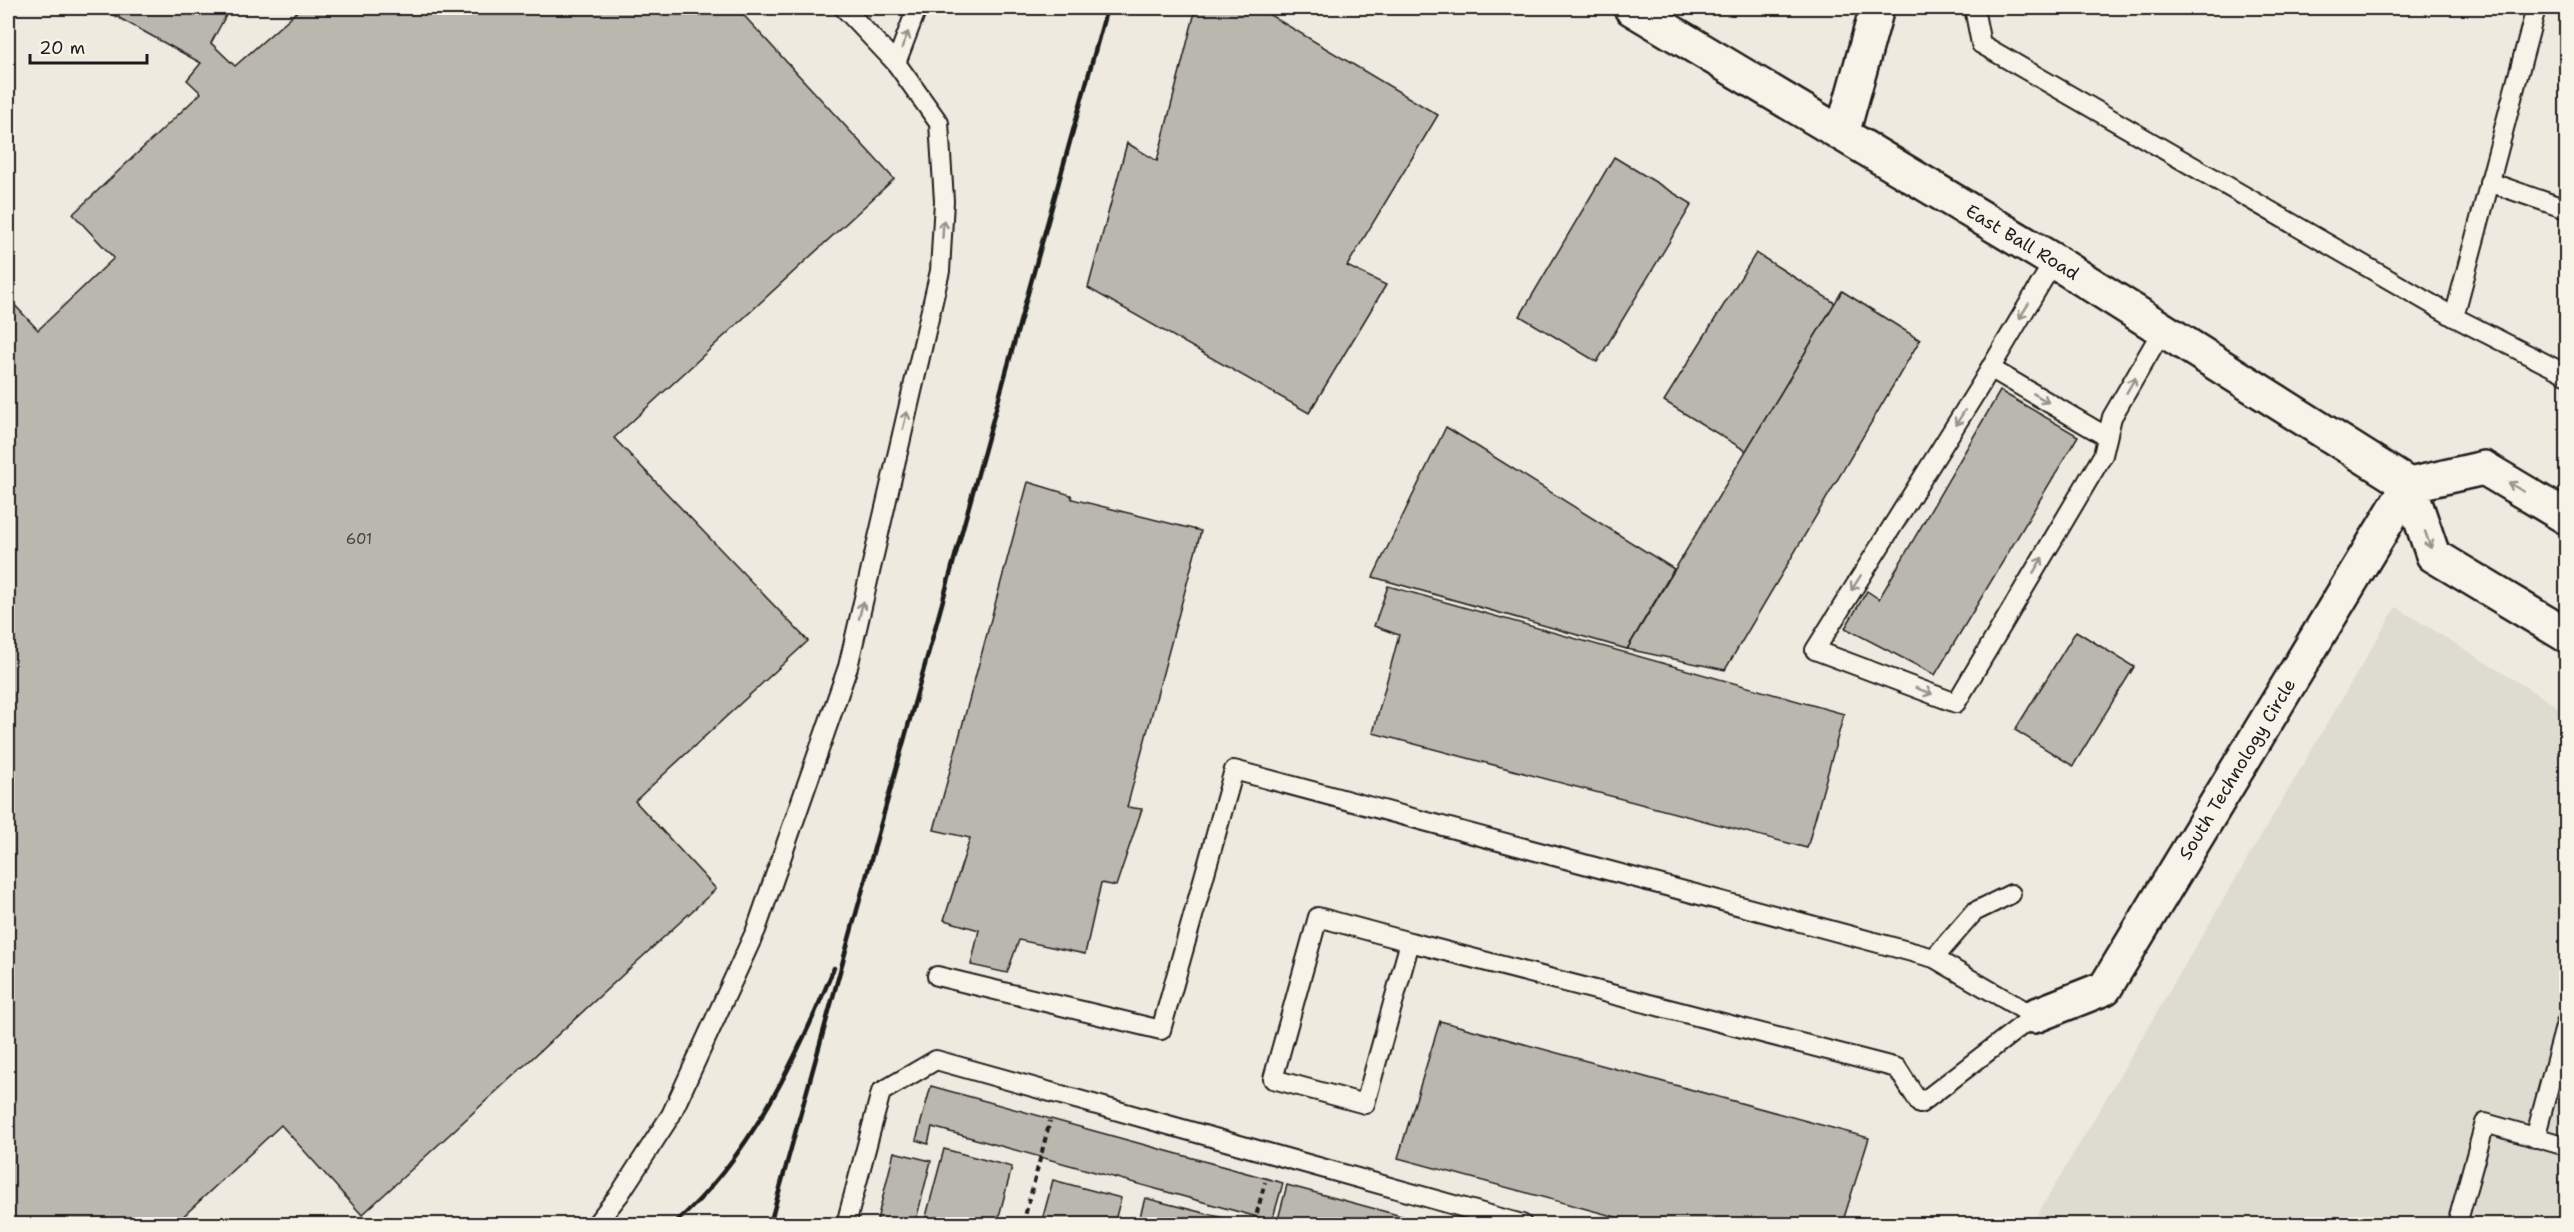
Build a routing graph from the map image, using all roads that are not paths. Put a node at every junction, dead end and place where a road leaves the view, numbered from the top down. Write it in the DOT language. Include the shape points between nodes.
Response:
graph roads {
  1 [pos="844,8"];
  2 [pos="917,8"];
  3 [pos="1631,8"];
  4 [pos="1876,8"];
  5 [pos="1974,8"];
  6 [pos="2536,8"];
  7 [pos="896,63"];
  8 [pos="1842,134"];
  9 [pos="2489,182"];
  10 [pos="2566,209"];
  11 [pos="2054,261"];
  12 [pos="2454,316"];
  13 [pos="2163,329"];
  14 [pos="1990,368"];
  15 [pos="2566,374"];
  16 [pos="2107,437"];
  17 [pos="2409,485"];
  18 [pos="2566,518"];
  19 [pos="2566,634"];
  20 [pos="2011,894"];
  21 [pos="1410,942"];
  22 [pos="1934,958"];
  23 [pos="937,976"];
  24 [pos="2034,1016"];
  25 [pos="2566,1023"];
  26 [pos="2535,1138"];
  27 [pos="2566,1146"];
  28 [pos="596,1224"];
  29 [pos="846,1224"];
  30 [pos="1522,1224"];
  31 [pos="2457,1224"];
  1 -- 7 [label="lane"];
  7 -- 2 [label="lane, one-way"];
  3 -- 8 [label="main road, East Ball Road"];
  4 -- 8 [label="main road"];
  5 -- 12 [label="lane" via="1981,44"];
  6 -- 9 [label="lane"];
  28 -- 7 [label="lane, one-way" via="671,1115 756,930 848,667 940,271 944,201 939,123"];
  8 -- 11 [label="main road, East Ball Road"];
  9 -- 10 [label="lane"];
  9 -- 12 [label="lane"];
  11 -- 13 [label="main road, East Ball Road"];
  11 -- 14 [label="lane, one-way"];
  12 -- 15 [label="lane"];
  16 -- 13 [label="lane, one-way" via="2112,417"];
  13 -- 17 [label="main road, East Ball Road"];
  14 -- 16 [label="lane, one-way"];
  14 -- 16 [label="lane, one-way" via="1815,650 1956,703 2103,455"];
  18 -- 17 [label="main road, one-way" via="2484,468"];
  17 -- 19 [label="main road, one-way" via="2433,555"];
  17 -- 24 [label="main road, South Technology Circle" via="2105,988"];
  20 -- 22 [label="lane" via="1974,912"];
  21 -- 21 [label="lane" via="1365,1104 1273,1079 1318,916"];
  21 -- 24 [label="lane" via="1897,1068 1920,1104"];
  22 -- 23 [label="lane" via="1234,770 1161,1030"];
  22 -- 24 [label="lane"];
  25 -- 26 [label="lane"];
  26 -- 27 [label="lane"];
  26 -- 31 [label="lane" via="2485,1123"];
  29 -- 30 [label="lane" via="881,1092 936,1060"];
}
